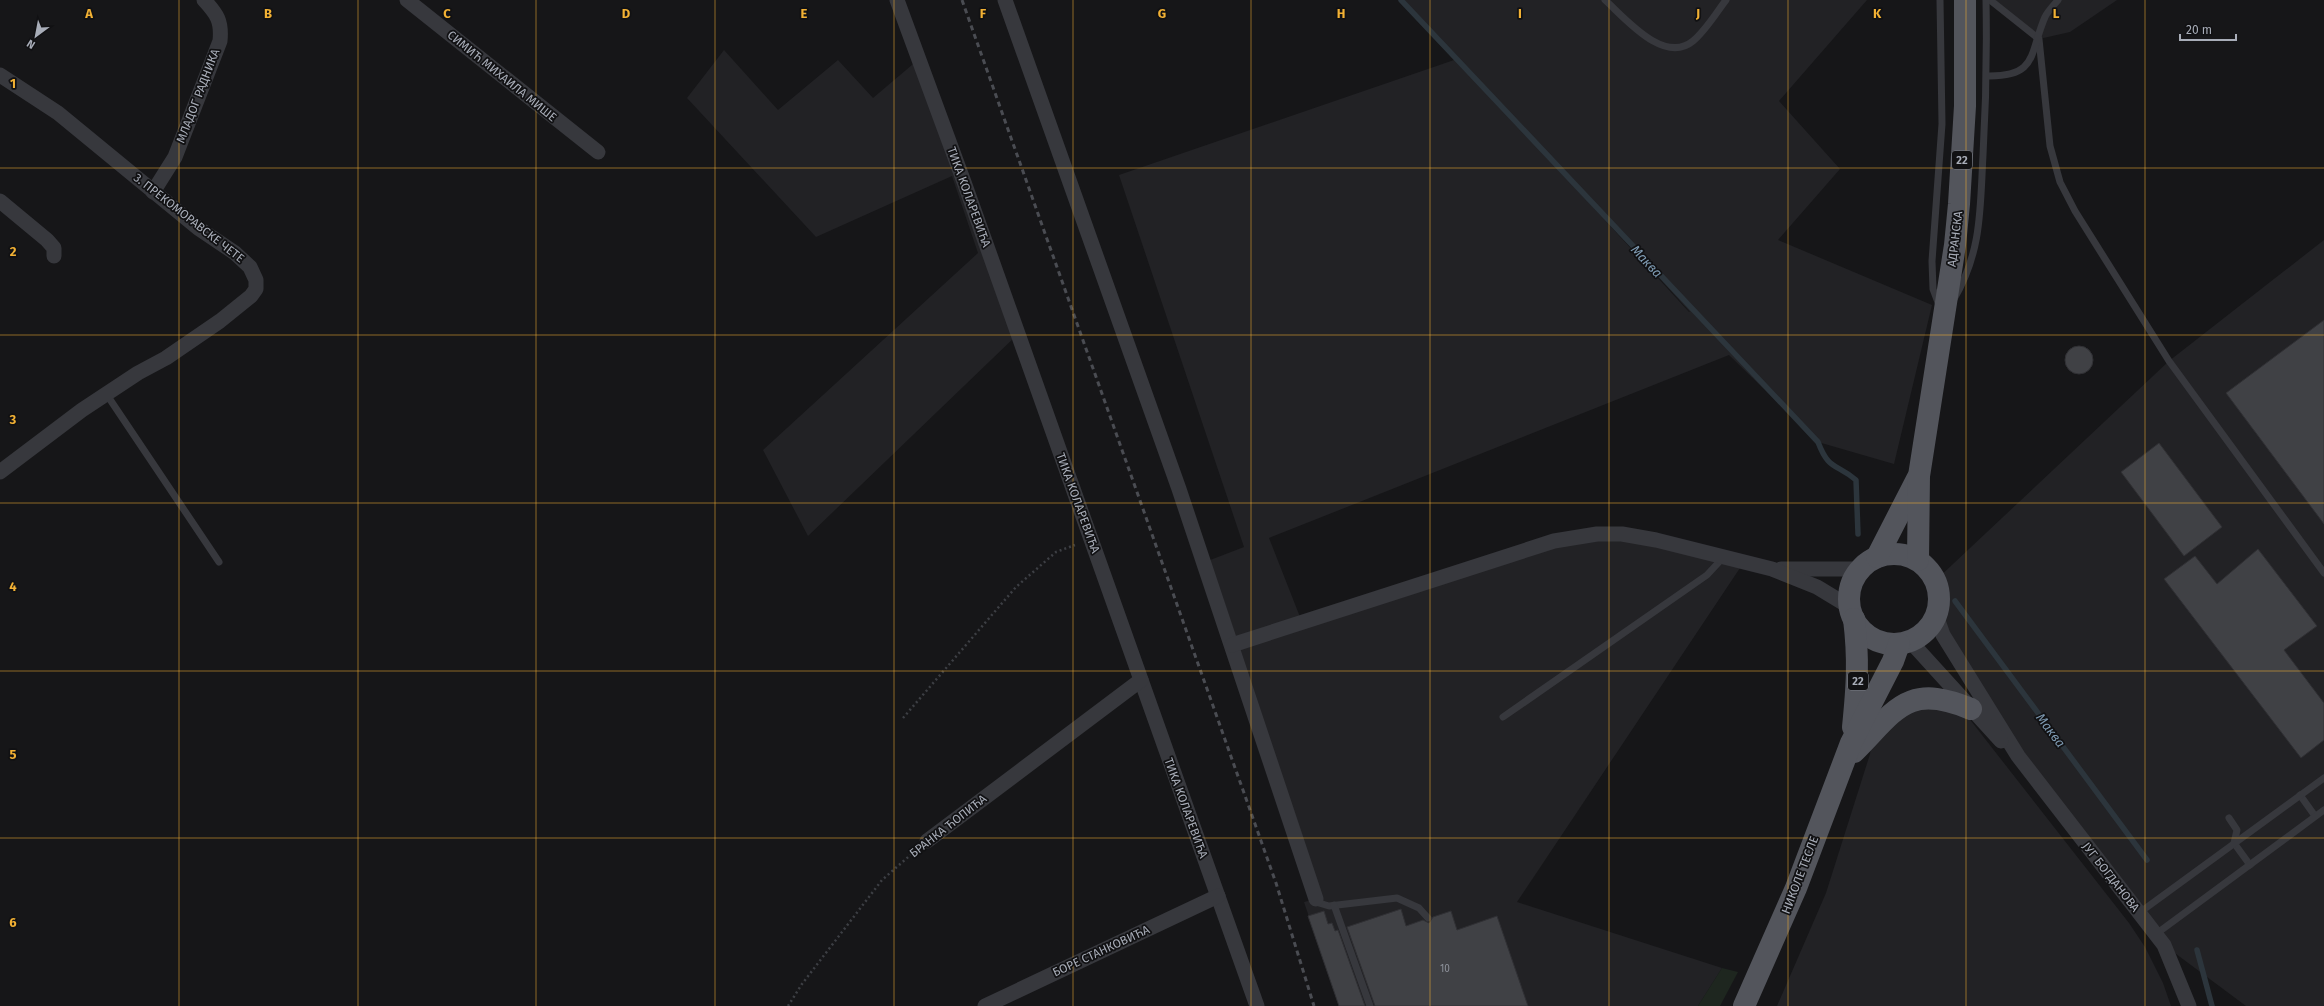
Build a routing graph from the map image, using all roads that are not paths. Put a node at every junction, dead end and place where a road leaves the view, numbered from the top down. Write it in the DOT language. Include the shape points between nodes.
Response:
graph roads {
  1 [pos="204,0"];
  2 [pos="407,0"];
  3 [pos="897,0"];
  4 [pos="1005,0"];
  5 [pos="1605,0"];
  6 [pos="1726,0"];
  7 [pos="1940,0"];
  8 [pos="1965,0"];
  9 [pos="1986,0"];
  10 [pos="1990,0"];
  11 [pos="2058,0"];
  12 [pos="2039,39"];
  13 [pos="0,75"];
  14 [pos="1987,76"];
  15 [pos="598,152"];
  16 [pos="153,192"];
  17 [pos="0,201"];
  18 [pos="54,256"];
  19 [pos="1944,319"];
  20 [pos="107,395"];
  21 [pos="0,472"];
  22 [pos="1919,476"];
  23 [pos="1722,556"];
  24 [pos="1918,560"];
  25 [pos="219,562"];
  26 [pos="1868,563"];
  27 [pos="1772,569"];
  28 [pos="2324,573"];
  29 [pos="1852,613"];
  30 [pos="1936,616"];
  31 [pos="1905,642"];
  32 [pos="1232,645"];
  33 [pos="1141,680"];
  34 [pos="1971,709"];
  35 [pos="1502,717"];
  36 [pos="1851,742"];
  37 [pos="2018,756"];
  38 [pos="1843,763"];
  39 [pos="2324,778"];
  40 [pos="2300,795"];
  41 [pos="2324,810"];
  42 [pos="2315,816"];
  43 [pos="2229,818"];
  44 [pos="927,841"];
  45 [pos="2234,843"];
  46 [pos="2250,865"];
  47 [pos="1218,896"];
  48 [pos="1316,899"];
  49 [pos="1334,905"];
  50 [pos="2139,913"];
  51 [pos="1428,918"];
  52 [pos="2156,934"];
  53 [pos="985,1006"];
  54 [pos="1257,1006"];
  55 [pos="1370,1006"];
  56 [pos="1744,1006"];
  57 [pos="2189,1006"];
  1 -- 16 [label="street, МЛАДОГ РАДНИКА" via="222,26 220,41 175,157"];
  2 -- 15 [label="street, СИМИЋ МИХАИЛА МИШЕ"];
  3 -- 33 [label="street, ТИКА КОЛАРЕВИЋА" via="967,189"];
  4 -- 32 [label="street" via="1182,496"];
  5 -- 6 [label="lane" via="1654,43 1676,48 1693,41"];
  7 -- 19 [label="lane" via="1942,124 1932,261 1933,289"];
  8 -- 19 [label="main road, АДРАНСКА / 22" via="1965,98 1959,204"];
  9 -- 14 [label="lane"];
  10 -- 12 [label="lane"];
  11 -- 12 [label="lane" via="2045,16"];
  12 -- 14 [label="lane" via="2026,65 2017,73"];
  12 -- 28 [label="lane" via="2050,146 2060,182 2072,206 2168,361"];
  13 -- 16 [label="street, 3. ПРЕКОМОРАВСКЕ ЧЕТЕ" via="58,113"];
  14 -- 19 [label="lane" via="1981,208 1975,251 1964,282"];
  16 -- 20 [label="street, 3. ПРЕКОМОРАВСКЕ ЧЕТЕ" via="198,228 235,252 250,267 256,280 256,289 220,321 166,358 138,372"];
  17 -- 18 [label="street" via="48,240 54,248"];
  19 -- 22 [label="main road, АДРАНСКА / 22"];
  20 -- 21 [label="street, 3. ПРЕКОМОРАВСКЕ ЧЕТЕ" via="45,436"];
  20 -- 25 [label="lane"];
  22 -- 24 [label="main road, АДРАНСКА / 22"];
  22 -- 26 [label="main road, АДРАНСКА / 22"];
  23 -- 27 [label="street"];
  23 -- 32 [label="street" via="1622,534 1597,534 1554,541"];
  23 -- 35 [label="lane" via="1720,562 1707,574"];
  24 -- 26 [label="main road" via="1891,553"];
  24 -- 30 [label="main road" via="1936,580 1940,604"];
  26 -- 27 [label="street"];
  26 -- 29 [label="main road, 22" via="1853,580 1849,593"];
  27 -- 29 [label="street" via="1816,587"];
  29 -- 31 [label="main road" via="1862,630 1873,638 1886,643"];
  29 -- 36 [label="main road, НИКОЛЕ ТЕСЛЕ / 22" via="1858,648 1858,691"];
  30 -- 31 [label="main road" via="1921,635"];
  30 -- 37 [label="street" via="1946,641"];
  31 -- 34 [label="street"];
  31 -- 36 [label="main road, НИКОЛЕ ТЕСЛЕ / 22"];
  32 -- 48 [label="street"];
  33 -- 44 [label="street, БРАНКА ЋОПИЋА"];
  33 -- 47 [label="street, ТИКА КОЛАРЕВИЋА"];
  34 -- 37 [label="street" via="1992,733"];
  34 -- 38 [label="main road" via="1930,697 1913,700 1897,708"];
  36 -- 38 [label="main road, НИКОЛЕ ТЕСЛЕ / 22"];
  37 -- 50 [label="street, ЈУГ БОГДАНОВА"];
  38 -- 56 [label="main road, НИКОЛЕ ТЕСЛЕ / 22" via="1796,888"];
  39 -- 40 [label="lane"];
  40 -- 42 [label="lane"];
  40 -- 45 [label="lane"];
  41 -- 42 [label="lane"];
  42 -- 46 [label="lane"];
  43 -- 45 [label="lane" via="2237,830"];
  45 -- 46 [label="lane"];
  45 -- 50 [label="lane"];
  46 -- 52 [label="lane"];
  47 -- 53 [label="street, БОРЕ СТАНКОВИЋА"];
  47 -- 54 [label="street, ТИКА КОЛАРЕВИЋА"];
  48 -- 49 [label="lane" via="1324,905"];
  49 -- 51 [label="lane" via="1397,898 1419,908"];
  49 -- 55 [label="lane"];
  50 -- 52 [label="street, ЈУГ БОГДАНОВА"];
  52 -- 57 [label="street, ЈУГ БОГДАНОВА" via="2164,945"];
}
